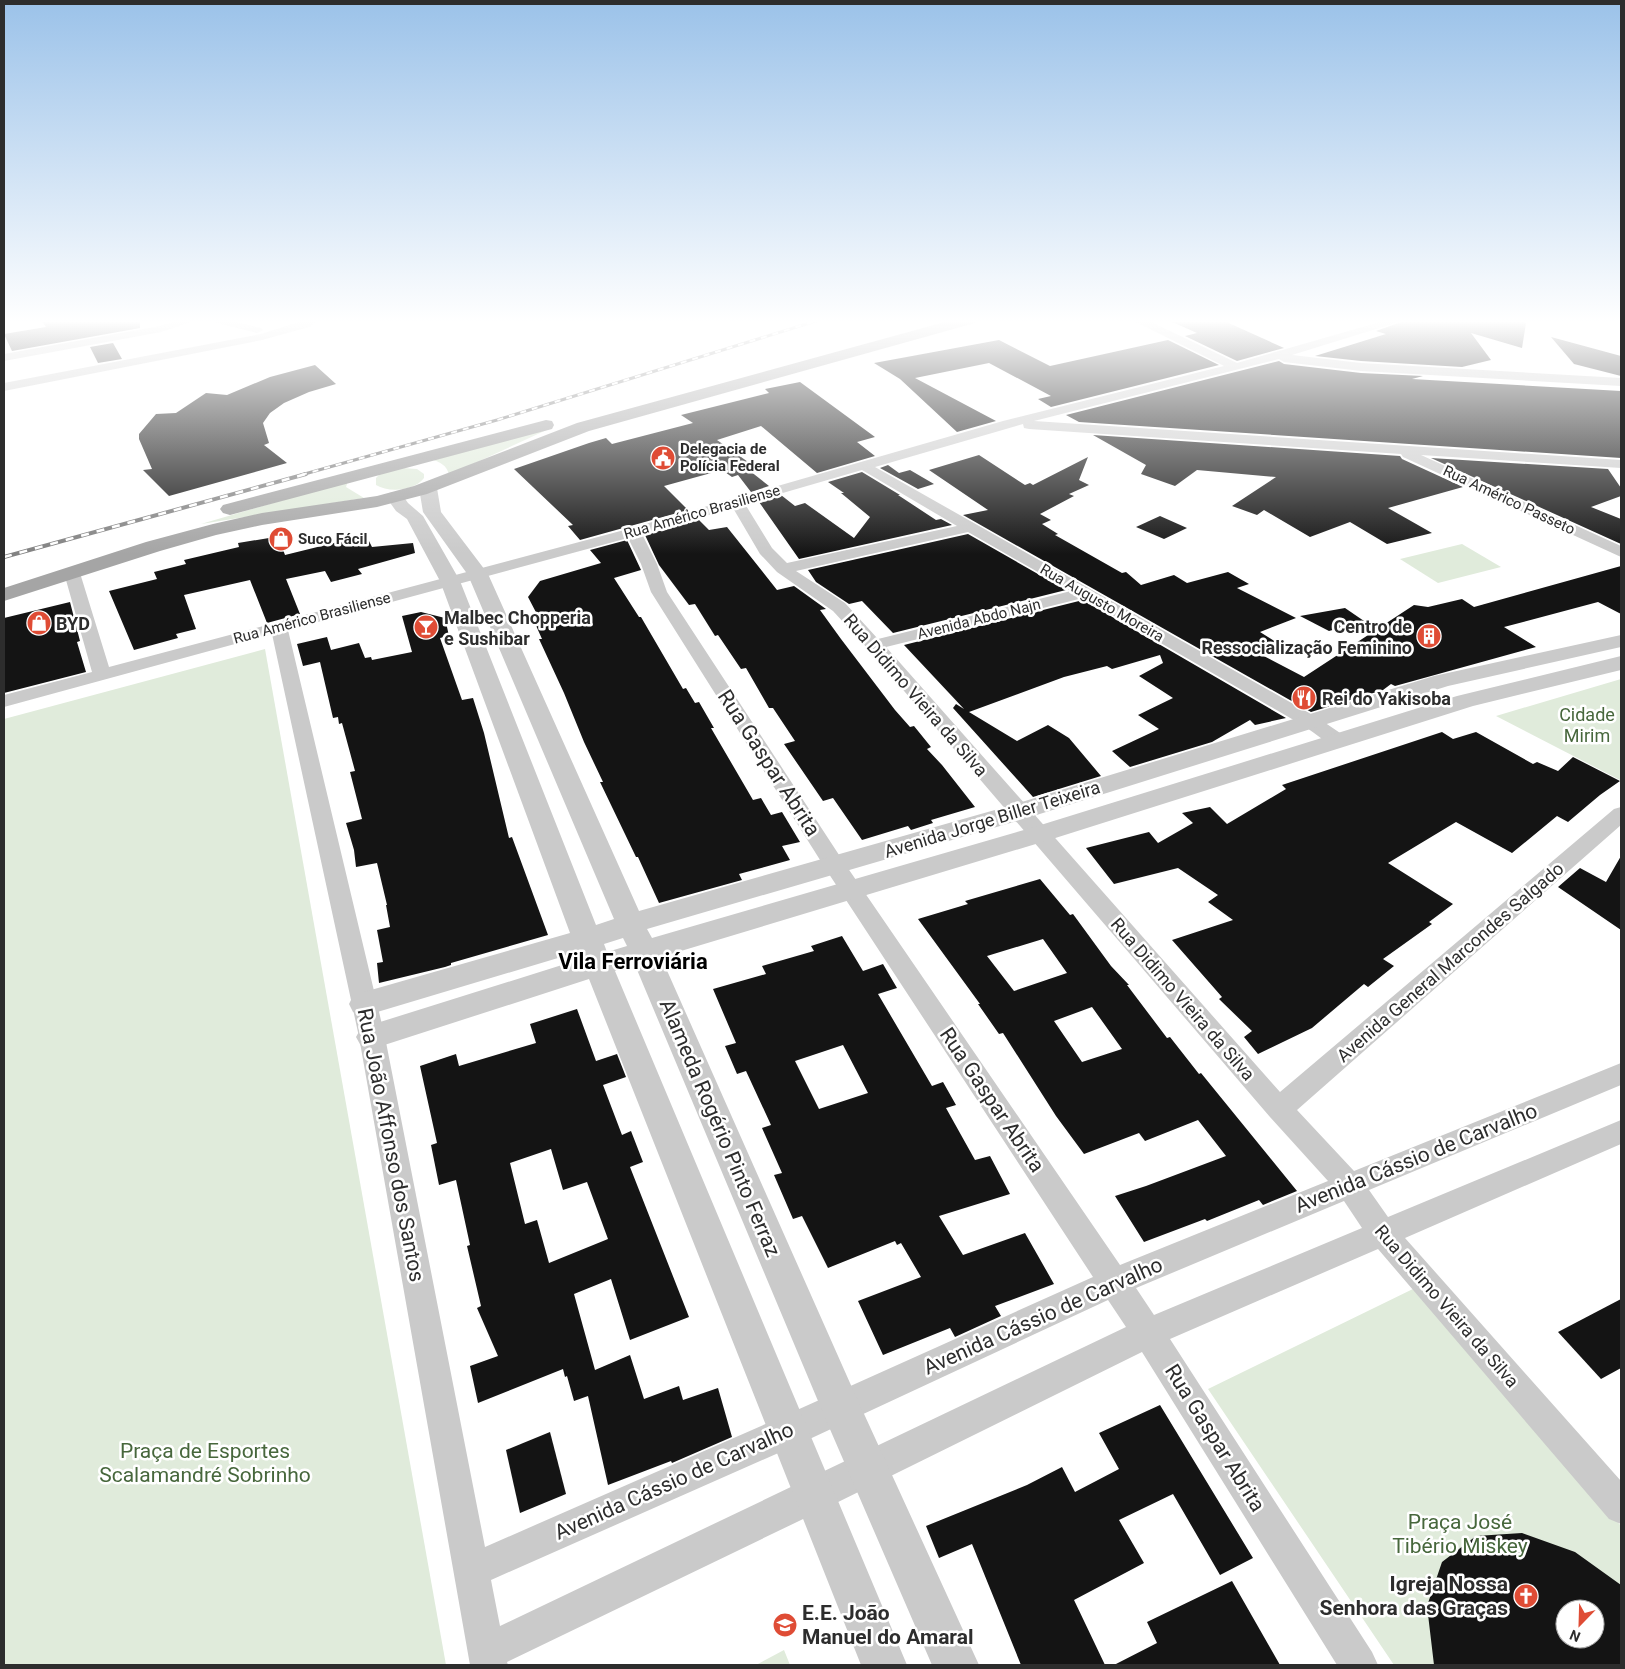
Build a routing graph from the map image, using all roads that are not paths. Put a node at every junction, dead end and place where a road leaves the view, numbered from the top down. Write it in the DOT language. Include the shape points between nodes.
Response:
graph roads {
  1 [pos="647,398"];
  2 [pos="686,398"];
  3 [pos="1112,398"];
  4 [pos="1008,424"];
  5 [pos="1396,448"];
  6 [pos="403,464"];
  7 [pos="1621,464"];
  8 [pos="864,466"];
  9 [pos="375,471"];
  10 [pos="428,488"];
  11 [pos="395,497"];
  12 [pos="737,503"];
  13 [pos="971,527"];
  14 [pos="633,532"];
  15 [pos="1621,552"];
  16 [pos="783,569"];
  17 [pos="72,573"];
  18 [pos="4,578"];
  19 [pos="464,578"];
  20 [pos="1084,593"];
  21 [pos="4,595"];
  22 [pos="279,627"];
  23 [pos="1621,641"];
  24 [pos="874,645"];
  25 [pos="1621,663"];
  26 [pos="102,675"];
  27 [pos="1442,681"];
  28 [pos="4,701"];
  29 [pos="1465,701"];
  30 [pos="1312,722"];
  31 [pos="1339,741"];
  32 [pos="1018,812"];
  33 [pos="1621,814"];
  34 [pos="1040,834"];
  35 [pos="835,866"];
  36 [pos="851,890"];
  37 [pos="630,924"];
  38 [pos="593,952"];
  39 [pos="645,952"];
  40 [pos="364,1004"];
  41 [pos="372,1038"];
  42 [pos="1621,1074"];
  43 [pos="1279,1109"];
  44 [pos="1618,1137"];
  45 [pos="1350,1186"];
  46 [pos="1382,1233"];
  47 [pos="1115,1282"];
  48 [pos="1148,1333"];
  49 [pos="840,1406"];
  50 [pos="789,1431"];
  51 [pos="868,1469"];
  52 [pos="816,1495"];
  53 [pos="1621,1507"];
  54 [pos="471,1570"];
  55 [pos="488,1659"];
  56 [pos="884,1665"];
  57 [pos="956,1665"];
  58 [pos="1359,1665"];
  1 -- 6 [label="main road"];
  2 -- 10 [label="main road" via="583,426"];
  3 -- 4 [label="street, Rua Américo Brasiliense"];
  4 -- 5 [label="street"];
  4 -- 8 [label="street, Rua Américo Brasiliense"];
  5 -- 7 [label="street"];
  5 -- 15 [label="street, Rua Américo Passeto"];
  6 -- 9 [label="main road"];
  6 -- 10 [label="main road" via="430,469 434,478"];
  8 -- 12 [label="street, Rua Américo Brasiliense"];
  8 -- 13 [label="street, Rua Augusto Moreira"];
  9 -- 11 [label="main road" via="368,482 371,488 379,494"];
  9 -- 18 [label="main road" via="233,508"];
  10 -- 11 [label="main road"];
  10 -- 19 [label="street, Alameda Rogério Pinto Ferraz" via="432,512"];
  11 -- 17 [label="main road" via="243,523 186,537"];
  11 -- 19 [label="street, Alameda Rogério Pinto Ferraz"];
  12 -- 14 [label="street, Rua Américo Brasiliense"];
  12 -- 16 [label="street, Rua Didimo Vieira da Silva" via="766,551"];
  13 -- 16 [label="street"];
  13 -- 20 [label="street, Rua Augusto Moreira"];
  14 -- 19 [label="street, Rua Américo Brasiliense"];
  14 -- 35 [label="street, Rua Gaspar Abrita" via="659,592"];
  16 -- 24 [label="street, Rua Didimo Vieira da Silva" via="839,607"];
  17 -- 21 [label="main road"];
  17 -- 26 [label="street"];
  19 -- 22 [label="street, Rua Américo Brasiliense"];
  19 -- 37 [label="street, Alameda Rogério Pinto Ferraz"];
  19 -- 38 [label="street, Alameda Rogério Pinto Ferraz"];
  20 -- 24 [label="street, Avenida Abdo Najn"];
  20 -- 30 [label="street, Rua Augusto Moreira"];
  22 -- 26 [label="street, Rua Américo Brasiliense"];
  22 -- 40 [label="street, Rua João Affonso dos Santos"];
  23 -- 27 [label="street, Avenida Jorge Biller Teixeira"];
  24 -- 32 [label="street, Rua Didimo Vieira da Silva"];
  25 -- 29 [label="street, Avenida Jorge Biller Teixeira"];
  26 -- 28 [label="street, Rua Américo Brasiliense"];
  27 -- 29 [label="street"];
  27 -- 30 [label="street, Avenida Jorge Biller Teixeira"];
  29 -- 31 [label="street, Avenida Jorge Biller Teixeira"];
  30 -- 31 [label="street, Rua Augusto Moreira"];
  30 -- 32 [label="street, Avenida Jorge Biller Teixeira"];
  31 -- 34 [label="street, Avenida Jorge Biller Teixeira"];
  32 -- 34 [label="street, Rua Didimo Vieira da Silva"];
  32 -- 35 [label="street, Avenida Jorge Biller Teixeira"];
  33 -- 43 [label="street, Avenida General Marcondes Salgado"];
  34 -- 36 [label="street, Avenida Jorge Biller Teixeira"];
  34 -- 43 [label="street, Rua Didimo Vieira da Silva"];
  35 -- 36 [label="street, Rua Gaspar Abrita"];
  35 -- 37 [label="street, Avenida Jorge Biller Teixeira"];
  36 -- 39 [label="street, Avenida Jorge Biller Teixeira"];
  36 -- 47 [label="street, Rua Gaspar Abrita"];
  37 -- 38 [label="street, Avenida Jorge Biller Teixeira"];
  37 -- 39 [label="street, Alameda Rogério Pinto Ferraz"];
  38 -- 39 [label="street, Avenida Jorge Biller Teixeira"];
  38 -- 40 [label="street, Avenida Jorge Biller Teixeira"];
  38 -- 41 [label="street, Avenida Jorge Biller Teixeira"];
  38 -- 50 [label="street, Alameda Rogério Pinto Ferraz"];
  39 -- 49 [label="street, Alameda Rogério Pinto Ferraz"];
  40 -- 41 [label="street, Rua João Affonso dos Santos"];
  41 -- 54 [label="street, Rua João Affonso dos Santos"];
  42 -- 45 [label="street, Avenida Cássio de Carvalho"];
  43 -- 45 [label="street, Rua Didimo Vieira da Silva"];
  44 -- 46 [label="street"];
  45 -- 46 [label="street, Rua Didimo Vieira da Silva"];
  45 -- 47 [label="street, Avenida Cássio de Carvalho"];
  46 -- 48 [label="street"];
  46 -- 53 [label="street, Rua Didimo Vieira da Silva"];
  47 -- 48 [label="street, Rua Gaspar Abrita"];
  47 -- 49 [label="street, Avenida Cássio de Carvalho"];
  48 -- 51 [label="street"];
  48 -- 58 [label="street, Rua Gaspar Abrita"];
  49 -- 50 [label="street, Avenida Cássio de Carvalho"];
  49 -- 51 [label="street, Alameda Rogério Pinto Ferraz"];
  50 -- 52 [label="street, Alameda Rogério Pinto Ferraz"];
  50 -- 54 [label="street, Avenida Cássio de Carvalho"];
  51 -- 52 [label="street"];
  51 -- 57 [label="street, Alameda Rogério Pinto Ferraz"];
  52 -- 55 [label="street"];
  52 -- 56 [label="street, Alameda Rogério Pinto Ferraz"];
  54 -- 55 [label="street, Rua João Affonso dos Santos"];
}
